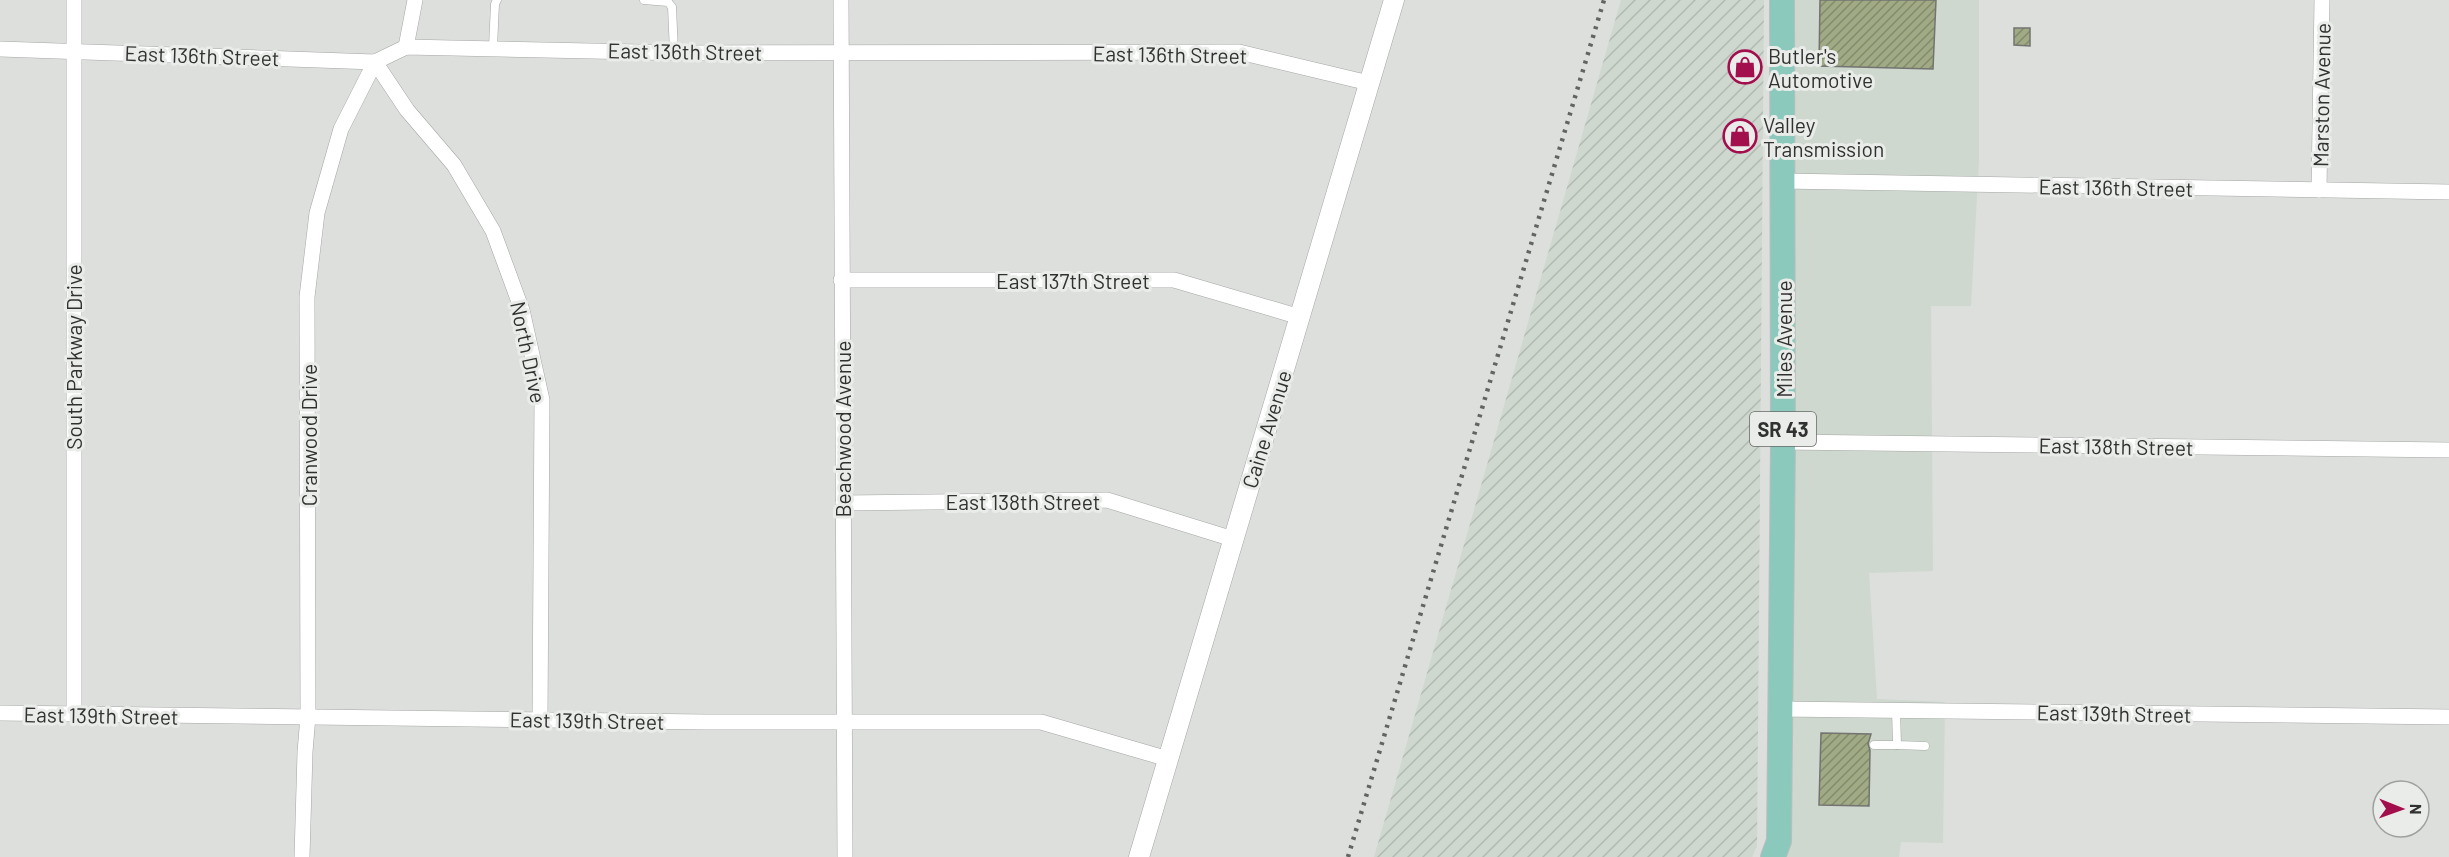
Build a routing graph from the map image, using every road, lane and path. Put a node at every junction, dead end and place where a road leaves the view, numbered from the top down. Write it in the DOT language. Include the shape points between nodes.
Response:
graph roads {
  1 [pos="74,0"];
  2 [pos="415,0"];
  3 [pos="497,0"];
  4 [pos="644,0"];
  5 [pos="841,0"];
  6 [pos="1394,0"];
  7 [pos="1782,0"];
  8 [pos="2322,0"];
  9 [pos="406,46"];
  10 [pos="493,47"];
  11 [pos="0,49"];
  12 [pos="73,50"];
  13 [pos="674,52"];
  14 [pos="841,53"];
  15 [pos="375,62"];
  16 [pos="1369,83"];
  17 [pos="1782,181"];
  18 [pos="2319,190"];
  19 [pos="2449,192"];
  20 [pos="841,280"];
  21 [pos="1299,317"];
  22 [pos="1783,442"];
  23 [pos="2449,450"];
  24 [pos="843,503"];
  25 [pos="1233,539"];
  26 [pos="1779,709"];
  27 [pos="1896,710"];
  28 [pos="0,714"];
  29 [pos="74,715"];
  30 [pos="308,716"];
  31 [pos="2449,717"];
  32 [pos="540,720"];
  33 [pos="843,723"];
  34 [pos="1874,745"];
  35 [pos="1897,745"];
  36 [pos="1925,746"];
  37 [pos="1168,759"];
  38 [pos="302,857"];
  39 [pos="845,857"];
  40 [pos="1139,857"];
  41 [pos="1773,857"];
  1 -- 12 [label="street, South Parkway Drive"];
  2 -- 9 [label="street"];
  3 -- 10 [label="lane"];
  4 -- 13 [label="lane" via="672,7"];
  5 -- 14 [label="street, Beachwood Avenue"];
  6 -- 16 [label="street, Caine Avenue"];
  7 -- 17 [label="main road, Miles Avenue / SR 43"];
  8 -- 18 [label="street, Marston Avenue"];
  9 -- 10 [label="street, East 136th Street"];
  9 -- 15 [label="street, East 136th Street"];
  10 -- 13 [label="street, East 136th Street"];
  11 -- 12 [label="street, East 136th Street"];
  12 -- 15 [label="street, East 136th Street"];
  12 -- 29 [label="street, South Parkway Drive"];
  13 -- 14 [label="street, East 136th Street"];
  14 -- 16 [label="street, East 136th Street" via="1239,52"];
  14 -- 20 [label="street, Beachwood Avenue"];
  15 -- 30 [label="street, Cranwood Drive" via="341,129 320,202 307,297"];
  15 -- 32 [label="street, North Drive" via="406,110 453,165 494,231 522,310 542,400"];
  16 -- 21 [label="street, Caine Avenue"];
  17 -- 18 [label="street, East 136th Street"];
  17 -- 22 [label="main road, Miles Avenue / SR 43"];
  18 -- 19 [label="street, East 136th Street"];
  20 -- 21 [label="street, East 137th Street" via="1174,280"];
  20 -- 24 [label="street, Beachwood Avenue"];
  21 -- 25 [label="street, Caine Avenue"];
  22 -- 23 [label="street, East 138th Street"];
  22 -- 26 [label="main road, Miles Avenue / SR 43"];
  24 -- 25 [label="street, East 138th Street" via="1107,500"];
  24 -- 33 [label="street, Beachwood Avenue"];
  25 -- 37 [label="street, Caine Avenue"];
  26 -- 27 [label="street, East 139th Street"];
  26 -- 41 [label="main road, Miles Avenue / SR 43" via="1779,841"];
  27 -- 31 [label="street, East 139th Street"];
  27 -- 35 [label="lane"];
  28 -- 29 [label="street, East 139th Street"];
  29 -- 30 [label="street, East 139th Street"];
  30 -- 32 [label="street, East 139th Street"];
  30 -- 38 [label="street, Cranwood Drive"];
  32 -- 33 [label="street, East 139th Street"];
  33 -- 37 [label="street, East 139th Street" via="1041,722"];
  33 -- 39 [label="street, Beachwood Avenue"];
  34 -- 35 [label="lane"];
  35 -- 36 [label="lane"];
  37 -- 40 [label="street, Caine Avenue"];
}
